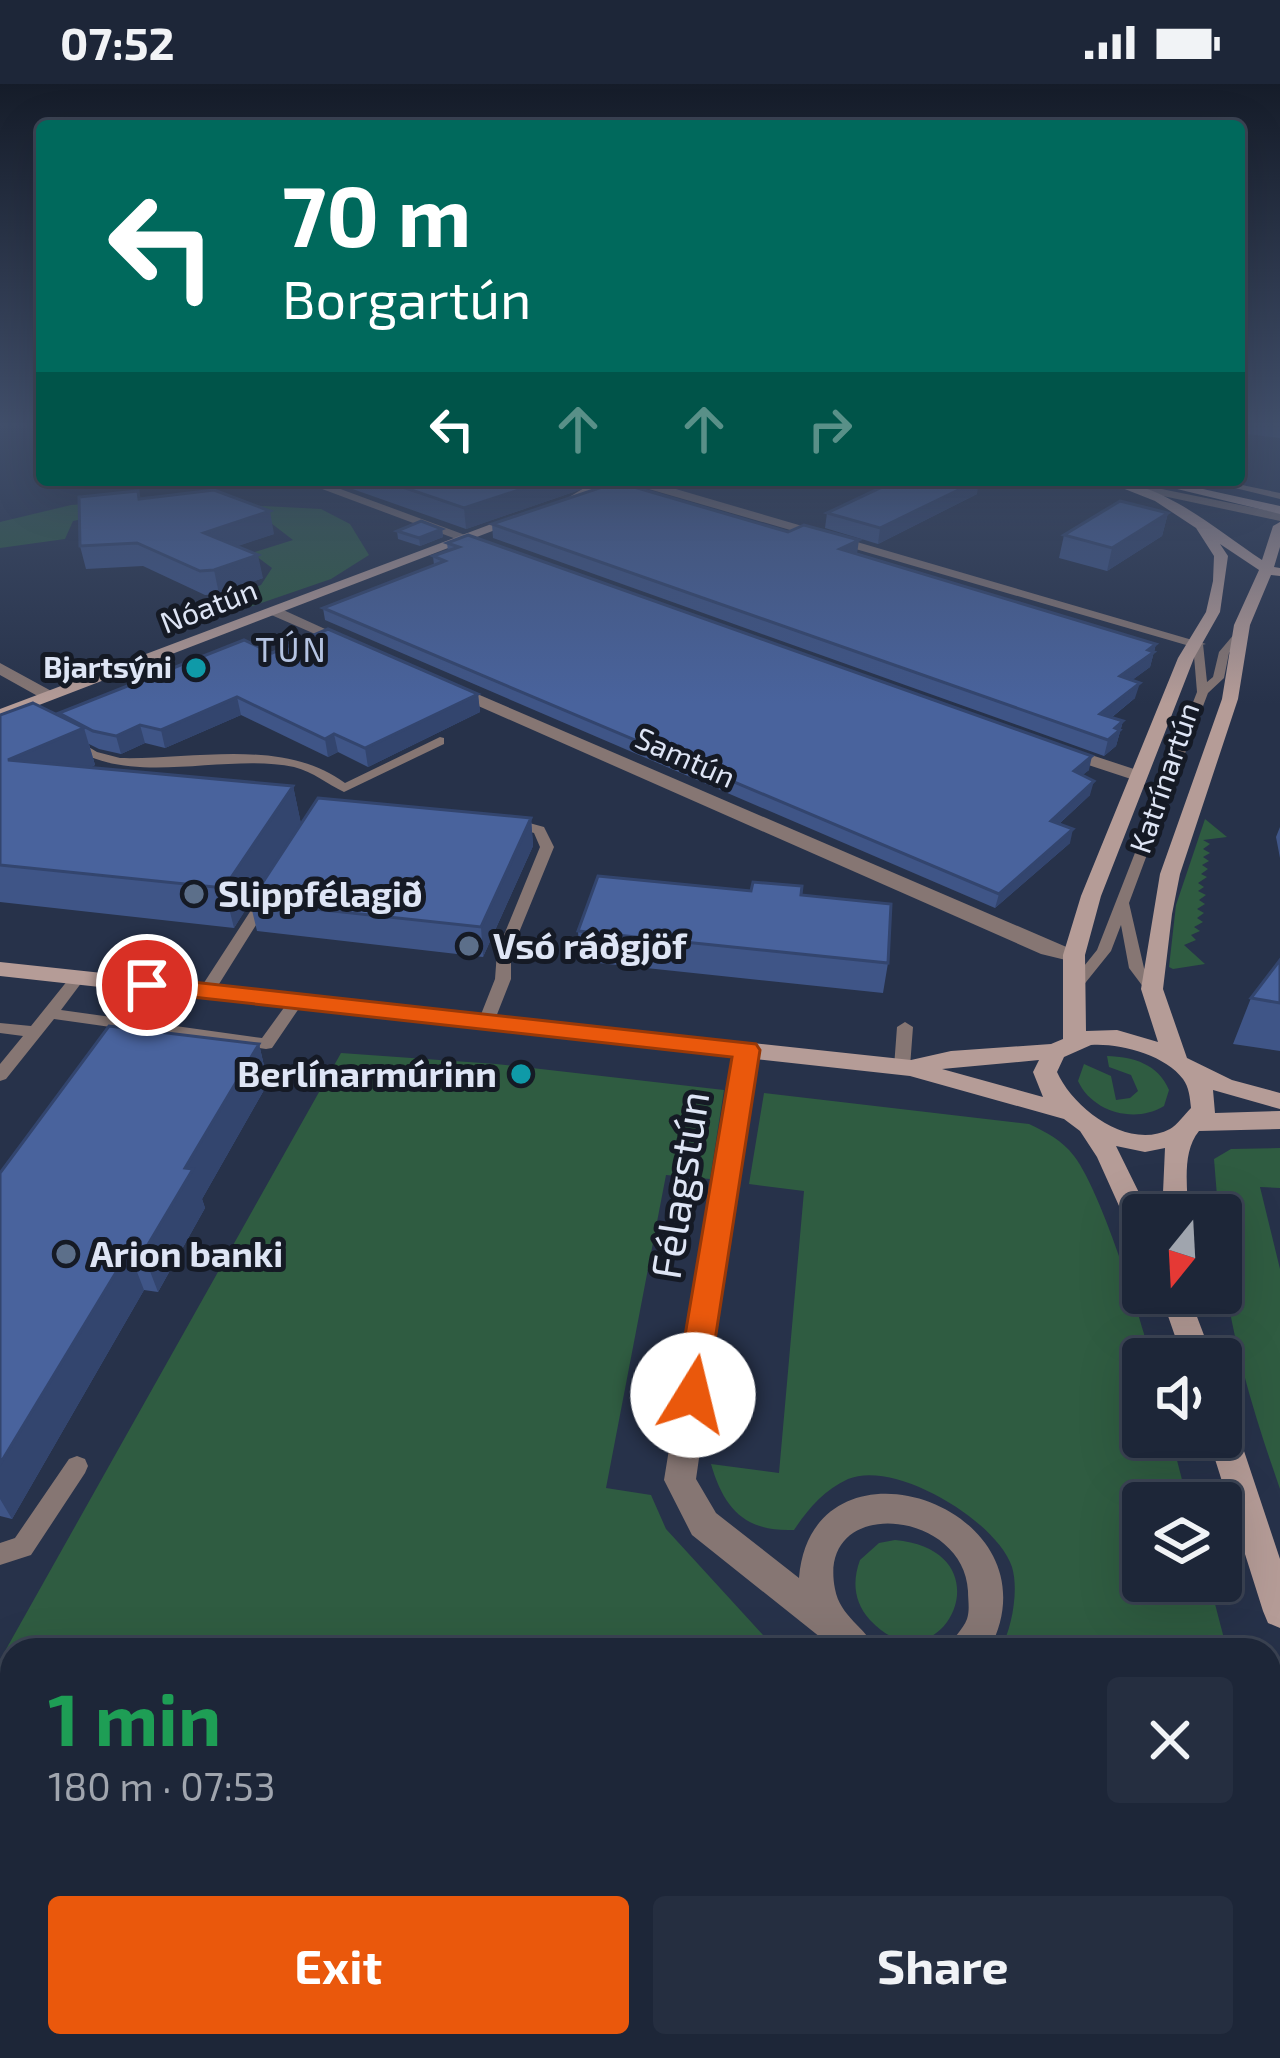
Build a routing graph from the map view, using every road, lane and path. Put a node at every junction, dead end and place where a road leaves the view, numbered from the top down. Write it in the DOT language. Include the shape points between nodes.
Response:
graph roads {
  1 [pos="413,519"];
  2 [pos="517,519"];
  3 [pos="772,519"];
  4 [pos="1191,519"];
  5 [pos="1277,519"];
  6 [pos="1200,525"];
  7 [pos="466,538"];
  8 [pos="503,551"];
  9 [pos="1273,571"];
  10 [pos="1220,581"];
  11 [pos="274,611"];
  12 [pos="1239,634"];
  13 [pos="1198,644"];
  14 [pos="378,656"];
  15 [pos="0,668"];
  16 [pos="434,681"];
  17 [pos="1203,692"];
  18 [pos="49,696"];
  19 [pos="14,713"];
  20 [pos="60,736"];
  21 [pos="440,741"];
  22 [pos="1037,741"];
  23 [pos="1137,776"];
  24 [pos="344,788"];
  25 [pos="1165,790"];
  26 [pos="331,807"];
  27 [pos="1155,817"];
  28 [pos="501,821"];
  29 [pos="269,892"];
  30 [pos="1124,905"];
  31 [pos="1074,955"];
  32 [pos="0,969"];
  33 [pos="77,978"];
  34 [pos="1077,984"];
  35 [pos="1152,989"];
  36 [pos="206,992"];
  37 [pos="296,1001"];
  38 [pos="49,1013"];
  39 [pos="486,1022"];
  40 [pos="905,1027"];
  41 [pos="0,1028"];
  42 [pos="35,1032"];
  43 [pos="1066,1046"];
  44 [pos="746,1050"];
  45 [pos="1181,1064"];
  46 [pos="906,1068"];
  47 [pos="0,1075"];
  48 [pos="1280,1101"];
  49 [pos="1064,1112"];
  50 [pos="1280,1120"];
  51 [pos="1189,1128"];
  52 [pos="1092,1129"];
  53 [pos="1127,1194"];
  54 [pos="1175,1194"];
  55 [pos="1230,1458"];
  56 [pos="76,1466"];
  57 [pos="0,1554"];
  58 [pos="1280,1611"];
  59 [pos="831,1624"];
  60 [pos="846,1638"];
  61 [pos="974,1638"];
  1 -- 7 [label="street"];
  2 -- 7 [label="main road, Nóatún"];
  3 -- 13 [label="street"];
  4 -- 6 [label="main road"];
  5 -- 9 [label="main road, Katrínartún"];
  6 -- 9 [label="main road"];
  6 -- 10 [label="main road" via="1220,556"];
  7 -- 8 [label="street"];
  7 -- 11 [label="main road, Nóatún"];
  9 -- 10 [label="main road"];
  9 -- 12 [label="main road, Katrínartún"];
  10 -- 13 [label="main road, Katrínartún"];
  11 -- 14 [label="street"];
  11 -- 18 [label="main road, Nóatún"];
  12 -- 17 [label="lane"];
  12 -- 35 [label="main road, Katrínartún" via="1230,699 1170,874"];
  13 -- 17 [label="lane"];
  13 -- 23 [label="main road, Katrínartún"];
  15 -- 18 [label="street"];
  16 -- 31 [label="street, Samtún"];
  17 -- 25 [label="lane"];
  18 -- 19 [label="main road, Nóatún"];
  20 -- 24 [label="lane" via="120,762 301,764"];
  21 -- 24 [label="lane"];
  22 -- 23 [label="street"];
  23 -- 31 [label="main road, Katrínartún"];
  24 -- 26 [label="lane"];
  27 -- 30 [label="lane"];
  28 -- 39 [label="lane" via="531,826 547,841"];
  29 -- 36 [label="lane"];
  30 -- 34 [label="lane" via="1096,965"];
  30 -- 35 [label="lane" via="1137,968"];
  31 -- 34 [label="main road, Katrínartún"];
  32 -- 33 [label="main road"];
  33 -- 36 [label="main road"];
  33 -- 38 [label="lane"];
  34 -- 43 [label="main road, Katrínartún"];
  35 -- 45 [label="main road, Katrínartún"];
  36 -- 37 [label="main road"];
  37 -- 38 [label="lane" via="266,1044"];
  37 -- 39 [label="main road"];
  38 -- 42 [label="lane"];
  39 -- 44 [label="main road"];
  40 -- 46 [label="lane"];
  41 -- 42 [label="lane"];
  42 -- 47 [label="lane"];
  43 -- 45 [label="main road" via="1114,1037"];
  43 -- 46 [label="main road"];
  43 -- 49 [label="main road" via="1045,1079"];
  44 -- 46 [label="main road"];
  44 -- 59 [label="street, Félagstún" via="680,1480 704,1524"];
  45 -- 48 [label="main road"];
  45 -- 51 [label="main road" via="1204,1096"];
  46 -- 49 [label="main road"];
  49 -- 52 [label="main road"];
  50 -- 51 [label="main road"];
  51 -- 52 [label="main road" via="1138,1141"];
  51 -- 54 [label="main road" via="1174,1163"];
  52 -- 53 [label="main road"];
  55 -- 58 [label="main road"];
  56 -- 57 [label="lane" via="23,1547"];
  59 -- 60 [label="street, Félagstún"];
  59 -- 61 [label="street" via="815,1574 820,1549 852,1514 901,1506 951,1527 984,1572 985,1622"];
}
